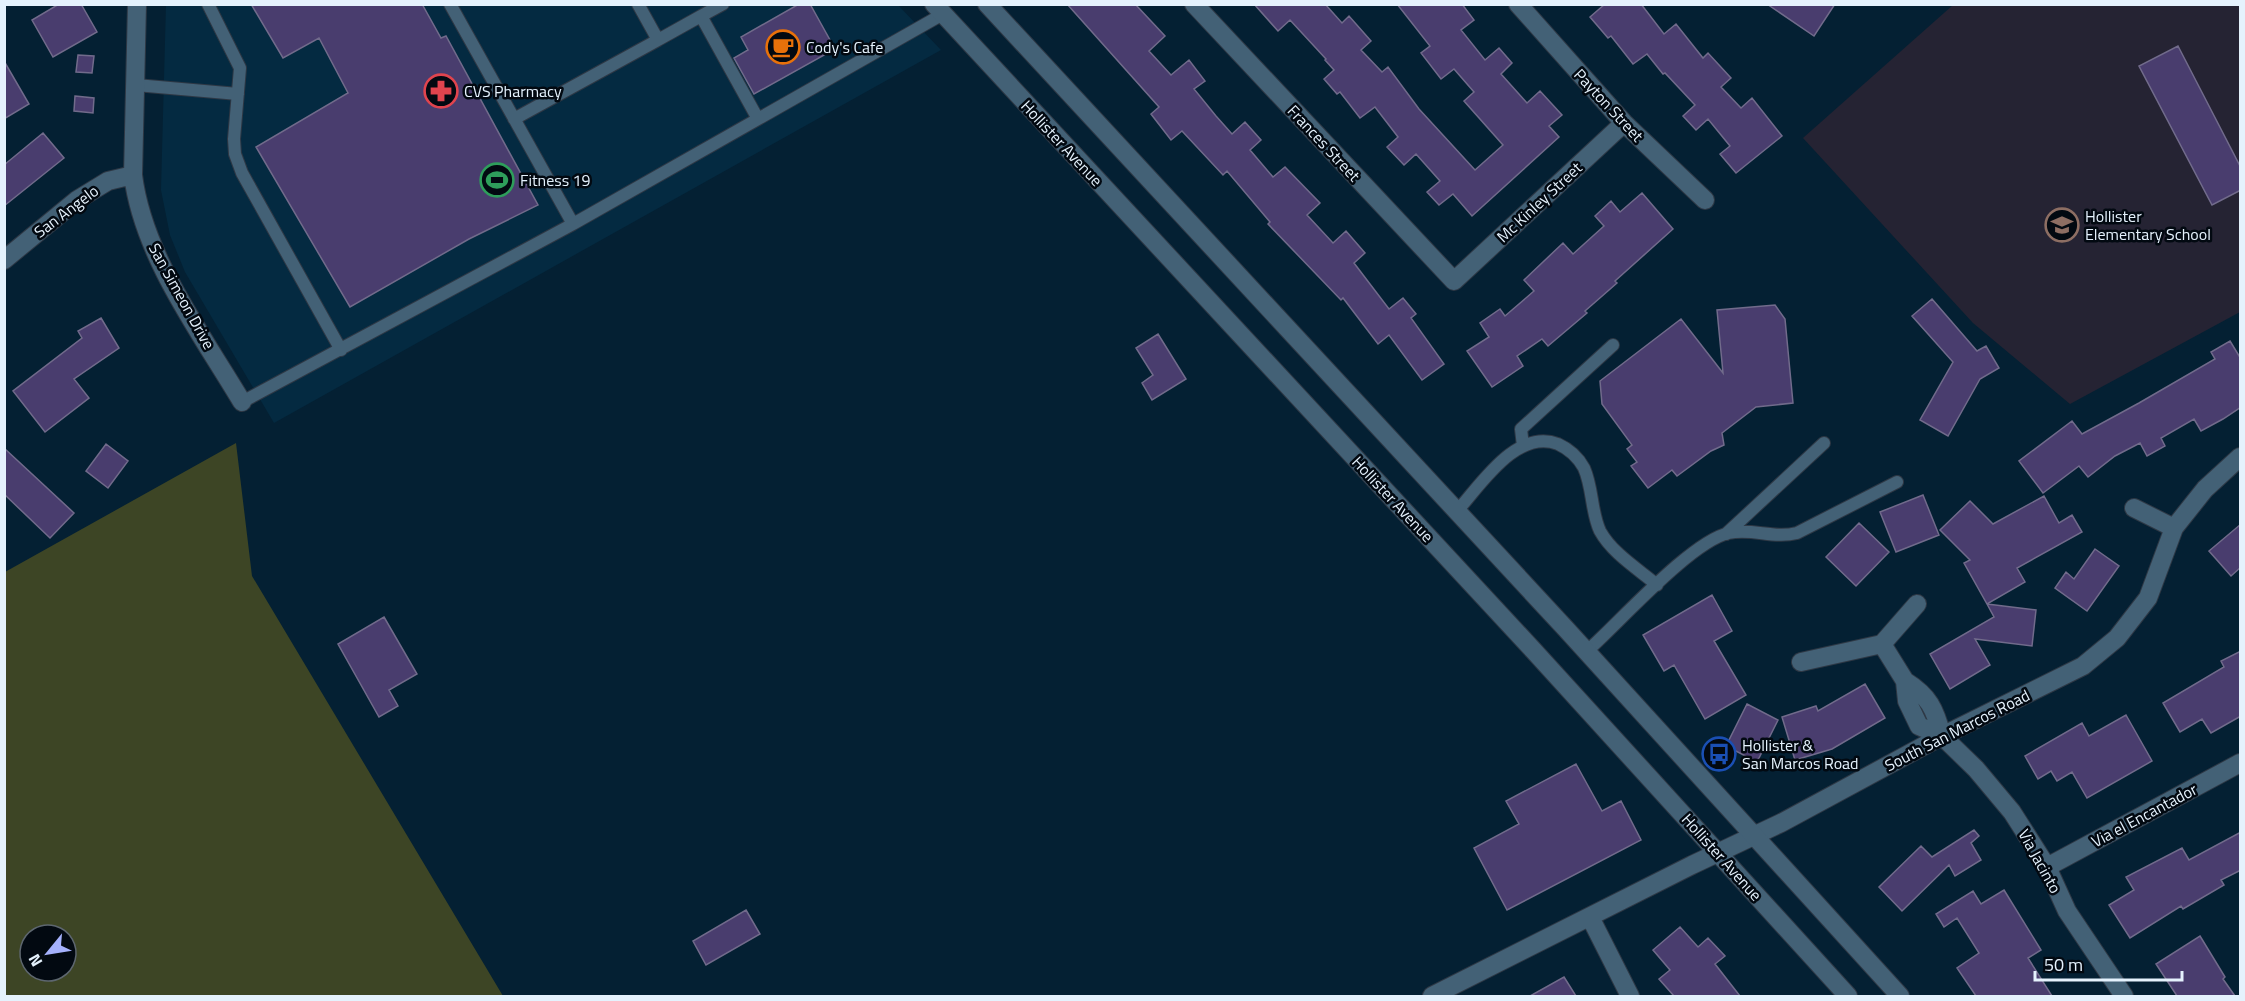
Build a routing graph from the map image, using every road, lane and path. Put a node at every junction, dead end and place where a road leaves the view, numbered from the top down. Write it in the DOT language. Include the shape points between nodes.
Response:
graph roads {
  1 [pos="137,4"];
  2 [pos="208,4"];
  3 [pos="450,4"];
  4 [pos="638,4"];
  5 [pos="723,4"];
  6 [pos="987,4"];
  7 [pos="1194,4"];
  8 [pos="1518,4"];
  9 [pos="939,9"];
  10 [pos="701,16"];
  11 [pos="658,40"];
  12 [pos="136,85"];
  13 [pos="238,94"];
  14 [pos="514,119"];
  15 [pos="758,119"];
  16 [pos="1624,123"];
  17 [pos="133,175"];
  18 [pos="1705,200"];
  19 [pos="573,224"];
  20 [pos="6,255"];
  21 [pos="1454,281"];
  22 [pos="1613,345"];
  23 [pos="341,350"];
  24 [pos="242,402"];
  25 [pos="1824,444"];
  26 [pos="1522,446"];
  27 [pos="2241,457"];
  28 [pos="1897,482"];
  29 [pos="2134,508"];
  30 [pos="1456,511"];
  31 [pos="2174,528"];
  32 [pos="1726,534"];
  33 [pos="1657,585"];
  34 [pos="1917,604"];
  35 [pos="1882,644"];
  36 [pos="1586,652"];
  37 [pos="1801,662"];
  38 [pos="1942,736"];
  39 [pos="2241,763"];
  40 [pos="1753,837"];
  41 [pos="1719,854"];
  42 [pos="2047,867"];
  43 [pos="1590,917"];
  44 [pos="1432,996"];
  45 [pos="1630,996"];
  46 [pos="1848,996"];
  47 [pos="1900,996"];
  48 [pos="2124,996"];
  1 -- 12 [label="street, San Simeon Drive"];
  2 -- 13 [label="lane" via="238,59"];
  3 -- 14 [label="lane"];
  4 -- 11 [label="lane"];
  5 -- 10 [label="lane"];
  6 -- 30 [label="street"];
  7 -- 21 [label="street, Frances Street"];
  8 -- 16 [label="street, Payton Street"];
  9 -- 15 [label="lane"];
  9 -- 41 [label="street, Hollister Avenue"];
  10 -- 11 [label="lane"];
  10 -- 15 [label="lane"];
  11 -- 14 [label="lane"];
  12 -- 13 [label="lane"];
  12 -- 17 [label="street, San Simeon Drive"];
  13 -- 23 [label="lane" via="235,154 242,173"];
  14 -- 19 [label="lane"];
  15 -- 19 [label="lane"];
  16 -- 18 [label="street, Payton Street"];
  16 -- 21 [label="street, Mc Kinley Street"];
  17 -- 20 [label="street, San Angelo" via="108,181 76,200"];
  17 -- 24 [label="street, San Simeon Drive" via="136,202 165,270"];
  19 -- 23 [label="lane"];
  22 -- 26 [label="lane" via="1521,429"];
  23 -- 24 [label="lane"];
  25 -- 32 [label="lane"];
  26 -- 30 [label="lane" via="1506,457"];
  26 -- 33 [label="lane" via="1549,441 1569,449 1583,467 1599,529 1609,544"];
  27 -- 31 [label="street, South San Marcos Road" via="2205,489"];
  28 -- 32 [label="lane" via="1797,533 1783,537 1761,531"];
  29 -- 31 [label="street"];
  30 -- 36 [label="street"];
  31 -- 38 [label="street, South San Marcos Road" via="2148,598 2117,638 2084,666"];
  32 -- 33 [label="lane" via="1689,557"];
  33 -- 36 [label="lane"];
  34 -- 35 [label="street"];
  35 -- 37 [label="street"];
  35 -- 38 [label="street" via="1905,681 1923,692"];
  36 -- 40 [label="street"];
  38 -- 40 [label="street, South San Marcos Road"];
  38 -- 42 [label="street, Via Jacinto" via="2012,812"];
  39 -- 42 [label="street, Via el Encantador"];
  40 -- 41 [label="street, South San Marcos Road"];
  40 -- 47 [label="street"];
  41 -- 43 [label="street, South San Marcos Road"];
  41 -- 46 [label="street, Hollister Avenue"];
  42 -- 48 [label="street, Via Jacinto" via="2067,910"];
  43 -- 44 [label="street, South San Marcos Road"];
  43 -- 45 [label="street"];
}
